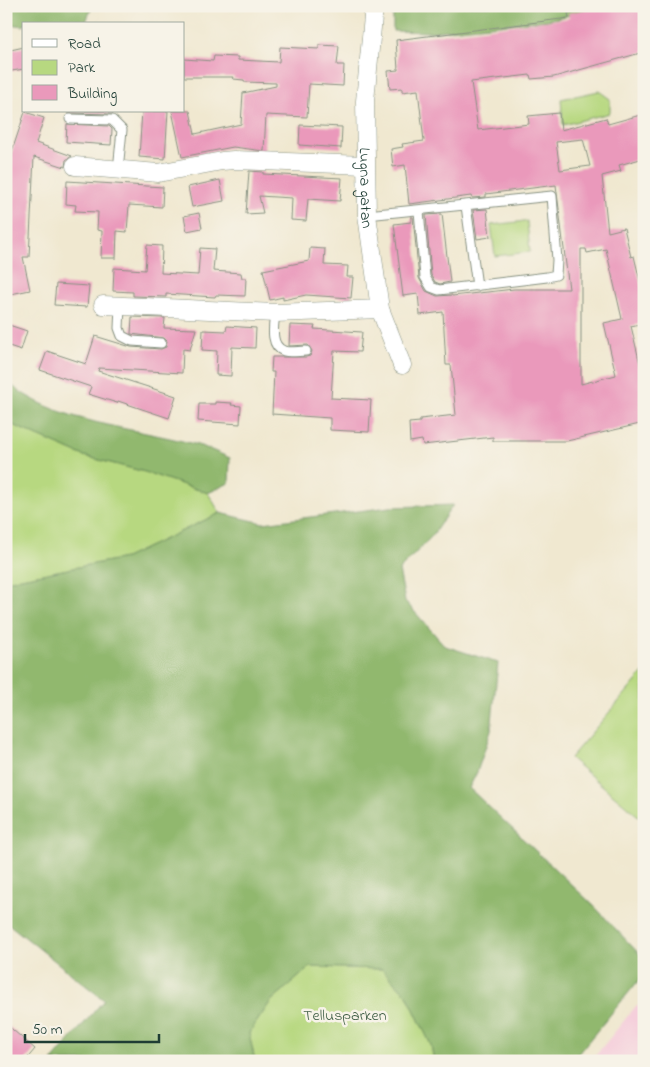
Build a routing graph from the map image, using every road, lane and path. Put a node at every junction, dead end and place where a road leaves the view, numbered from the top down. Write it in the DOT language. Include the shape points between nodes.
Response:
graph roads {
  1 [pos="374,6"];
  2 [pos="70,119"];
  3 [pos="365,165"];
  4 [pos="75,166"];
  5 [pos="118,170"];
  6 [pos="466,206"];
  7 [pos="419,211"];
  8 [pos="367,215"];
  9 [pos="477,286"];
  10 [pos="112,305"];
  11 [pos="380,309"];
  12 [pos="275,313"];
  13 [pos="160,343"];
  14 [pos="306,352"];
  15 [pos="402,365"];
  1 -- 3 [label="street, Lugna gatan" via="365,100"];
  2 -- 5 [label="lane" via="112,120 117,124 122,130"];
  3 -- 5 [label="street" via="234,160 158,173"];
  3 -- 8 [label="street, Lugna gatan"];
  4 -- 5 [label="street"];
  6 -- 7 [label="lane"];
  6 -- 9 [label="lane"];
  6 -- 9 [label="lane" via="552,196 556,275"];
  7 -- 8 [label="lane"];
  7 -- 9 [label="lane" via="425,278 431,287 439,290"];
  8 -- 11 [label="street, Lugna gatan"];
  10 -- 12 [label="street"];
  10 -- 13 [label="lane" via="122,336 132,341"];
  11 -- 12 [label="street"];
  11 -- 15 [label="street, Lugna gatan"];
  12 -- 14 [label="lane" via="274,338 278,346 284,351"];
}
